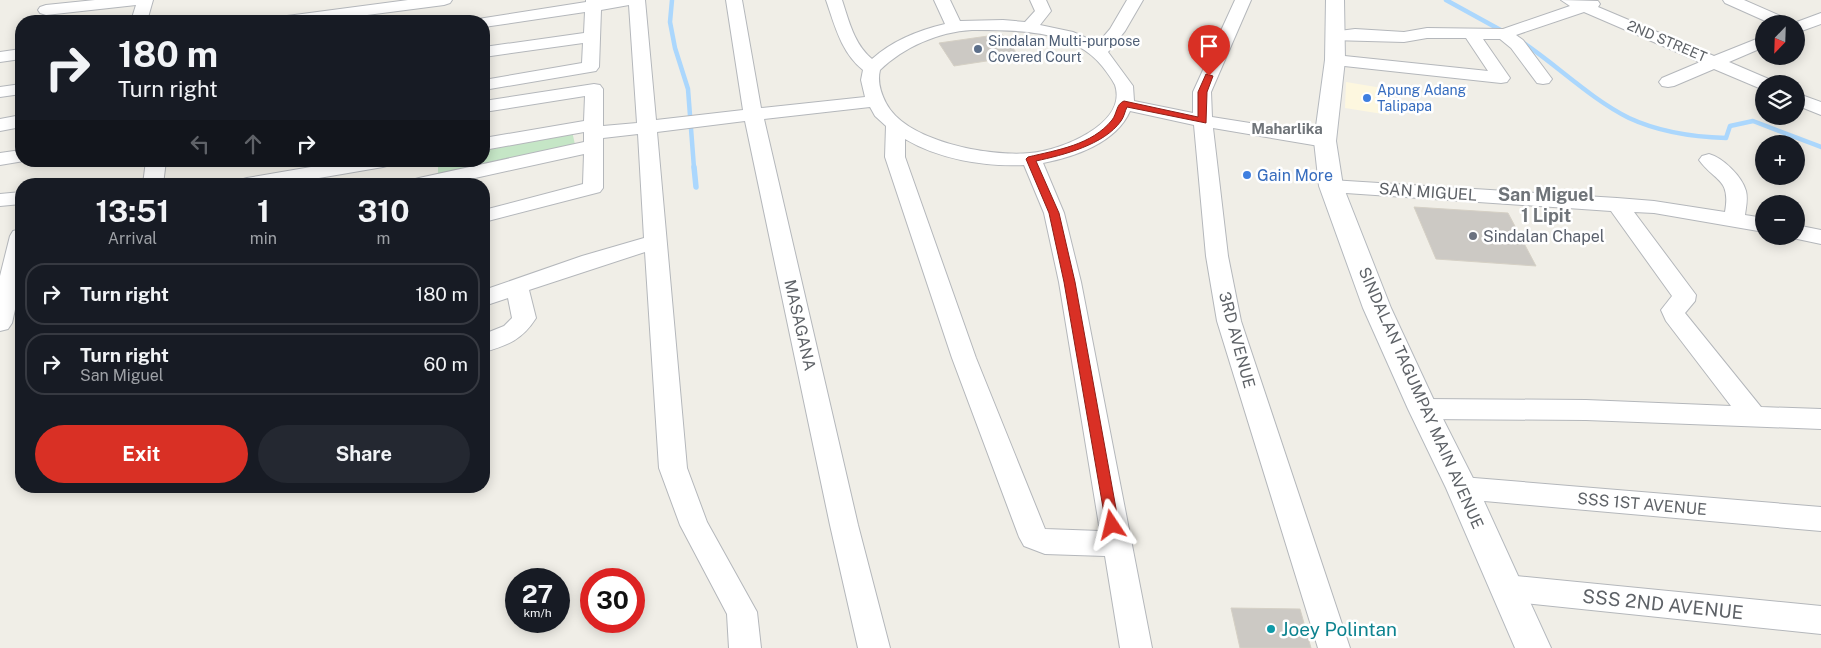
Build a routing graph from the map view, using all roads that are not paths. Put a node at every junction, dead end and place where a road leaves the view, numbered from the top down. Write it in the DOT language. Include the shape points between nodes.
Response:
graph roads {
  1 [pos="139,0"];
  2 [pos="145,0"];
  3 [pos="444,0"];
  4 [pos="636,0"];
  5 [pos="734,0"];
  6 [pos="834,0"];
  7 [pos="942,0"];
  8 [pos="1038,0"];
  9 [pos="1134,0"];
  10 [pos="1243,0"];
  11 [pos="1335,0"];
  12 [pos="1569,0"];
  13 [pos="1731,0"];
  14 [pos="594,3"];
  15 [pos="1593,3"];
  16 [pos="408,5"];
  17 [pos="46,10"];
  18 [pos="141,15"];
  19 [pos="332,15"];
  20 [pos="407,15"];
  21 [pos="1765,15"];
  22 [pos="1821,18"];
  23 [pos="490,21"];
  24 [pos="1805,24"];
  25 [pos="955,27"];
  26 [pos="1030,27"];
  27 [pos="1508,32"];
  28 [pos="1471,33"];
  29 [pos="1337,36"];
  30 [pos="593,37"];
  31 [pos="1755,45"];
  32 [pos="490,51"];
  33 [pos="1099,52"];
  34 [pos="15,55"];
  35 [pos="0,57"];
  36 [pos="1335,60"];
  37 [pos="1715,62"];
  38 [pos="872,68"];
  39 [pos="1543,79"];
  40 [pos="1755,80"];
  41 [pos="1668,82"];
  42 [pos="490,84"];
  43 [pos="15,90"];
  44 [pos="0,92"];
  45 [pos="874,102"];
  46 [pos="1805,102"];
  47 [pos="1124,104"];
  48 [pos="490,105"];
  49 [pos="1820,108"];
  50 [pos="753,114"];
  51 [pos="1203,121"];
  52 [pos="15,122"];
  53 [pos="0,125"];
  54 [pos="895,126"];
  55 [pos="647,128"];
  56 [pos="594,134"];
  57 [pos="1325,141"];
  58 [pos="490,143"];
  59 [pos="15,157"];
  60 [pos="0,159"];
  61 [pos="1031,159"];
  62 [pos="1709,160"];
  63 [pos="490,164"];
  64 [pos="346,167"];
  65 [pos="478,167"];
  66 [pos="282,178"];
  67 [pos="440,178"];
  68 [pos="1331,186"];
  69 [pos="15,199"];
  70 [pos="0,200"];
  71 [pos="1617,204"];
  72 [pos="490,214"];
  73 [pos="1734,219"];
  74 [pos="1755,223"];
  75 [pos="1805,234"];
  76 [pos="1821,237"];
  77 [pos="657,241"];
  78 [pos="15,249"];
  79 [pos="8,265"];
  80 [pos="517,287"];
  81 [pos="490,296"];
  82 [pos="0,323"];
  83 [pos="490,341"];
  84 [pos="1423,409"];
  85 [pos="1752,415"];
  86 [pos="1821,418"];
  87 [pos="1462,488"];
  88 [pos="1821,519"];
  89 [pos="1116,544"];
  90 [pos="1506,588"];
  91 [pos="1821,620"];
  92 [pos="746,648"];
  93 [pos="874,648"];
  94 [pos="1136,648"];
  95 [pos="1334,648"];
  96 [pos="1533,648"];
  1 -- 17 [label="street"];
  2 -- 18 [label="street"];
  3 -- 16 [label="street"];
  4 -- 14 [label="street"];
  4 -- 55 [label="street"];
  5 -- 50 [label="street, MASAGANA"];
  6 -- 38 [label="street" via="852,50"];
  7 -- 25 [label="street"];
  8 -- 26 [label="street" via="1042,11"];
  9 -- 33 [label="street" via="1117,31"];
  10 -- 51 [label="street, 3RD AVENUE" via="1202,92"];
  11 -- 29 [label="main road, SINDALAN TAGUMPAY MAIN AVENUE"];
  12 -- 15 [label="street, 2ND STREET"];
  13 -- 21 [label="street"];
  14 -- 23 [label="street"];
  14 -- 30 [label="street"];
  15 -- 27 [label="street"];
  15 -- 37 [label="street, 2ND STREET"];
  16 -- 19 [label="street"];
  16 -- 20 [label="street"];
  22 -- 24 [label="street"];
  25 -- 26 [label="street"];
  25 -- 38 [label="street" via="920,38 889,53"];
  26 -- 33 [label="street" via="1080,42"];
  27 -- 28 [label="street"];
  27 -- 39 [label="street"];
  28 -- 29 [label="street"];
  28 -- 36 [label="street" via="1501,78"];
  29 -- 36 [label="main road, SINDALAN TAGUMPAY MAIN AVENUE"];
  30 -- 32 [label="street"];
  30 -- 42 [label="street" via="590,67"];
  31 -- 37 [label="street"];
  33 -- 47 [label="street" via="1117,72 1126,89"];
  34 -- 35 [label="street"];
  36 -- 57 [label="main road, SINDALAN TAGUMPAY MAIN AVENUE"];
  37 -- 40 [label="street, 2ND STREET"];
  37 -- 41 [label="street"];
  38 -- 45 [label="street" via="870,80"];
  43 -- 44 [label="street"];
  45 -- 50 [label="street"];
  45 -- 54 [label="street"];
  46 -- 49 [label="street"];
  47 -- 51 [label="street"];
  47 -- 61 [label="street" via="1117,121 1099,135 1072,150"];
  48 -- 56 [label="street" via="595,83"];
  50 -- 55 [label="street"];
  50 -- 93 [label="street, MASAGANA"];
  51 -- 57 [label="street"];
  51 -- 95 [label="street, 3RD AVENUE" via="1217,256 1229,321"];
  52 -- 53 [label="street"];
  54 -- 61 [label="street" via="927,144 978,156"];
  54 -- 89 [label="street" via="895,157 964,358 1034,537 1045,542"];
  55 -- 56 [label="street"];
  55 -- 77 [label="street"];
  56 -- 58 [label="street"];
  56 -- 63 [label="street"];
  56 -- 72 [label="street" via="593,188"];
  57 -- 68 [label="main road, SINDALAN TAGUMPAY MAIN AVENUE"];
  59 -- 60 [label="street"];
  61 -- 89 [label="street" via="1054,213 1070,282"];
  62 -- 73 [label="street" via="1735,186 1737,203"];
  64 -- 66 [label="street"];
  65 -- 67 [label="street"];
  68 -- 71 [label="street, SAN MIGUEL"];
  68 -- 84 [label="main road, SINDALAN TAGUMPAY MAIN AVENUE" via="1377,308"];
  69 -- 70 [label="street"];
  71 -- 73 [label="street, SAN MIGUEL"];
  71 -- 85 [label="street" via="1684,295 1683,301 1673,310 1674,315"];
  73 -- 74 [label="street, SAN MIGUEL"];
  75 -- 76 [label="street"];
  77 -- 80 [label="street"];
  77 -- 92 [label="street" via="674,468 694,525 742,612"];
  78 -- 79 [label="street"];
  79 -- 82 [label="street"];
  80 -- 81 [label="street"];
  80 -- 83 [label="street" via="524,318 510,333"];
  84 -- 85 [label="street"];
  84 -- 87 [label="main road, SINDALAN TAGUMPAY MAIN AVENUE"];
  85 -- 86 [label="street"];
  87 -- 88 [label="street, SSS 1ST AVENUE"];
  87 -- 90 [label="main road, SINDALAN TAGUMPAY MAIN AVENUE"];
  89 -- 94 [label="street"];
  90 -- 91 [label="street, SSS 2ND AVENUE"];
  90 -- 96 [label="main road, SINDALAN TAGUMPAY MAIN AVENUE"];
}
